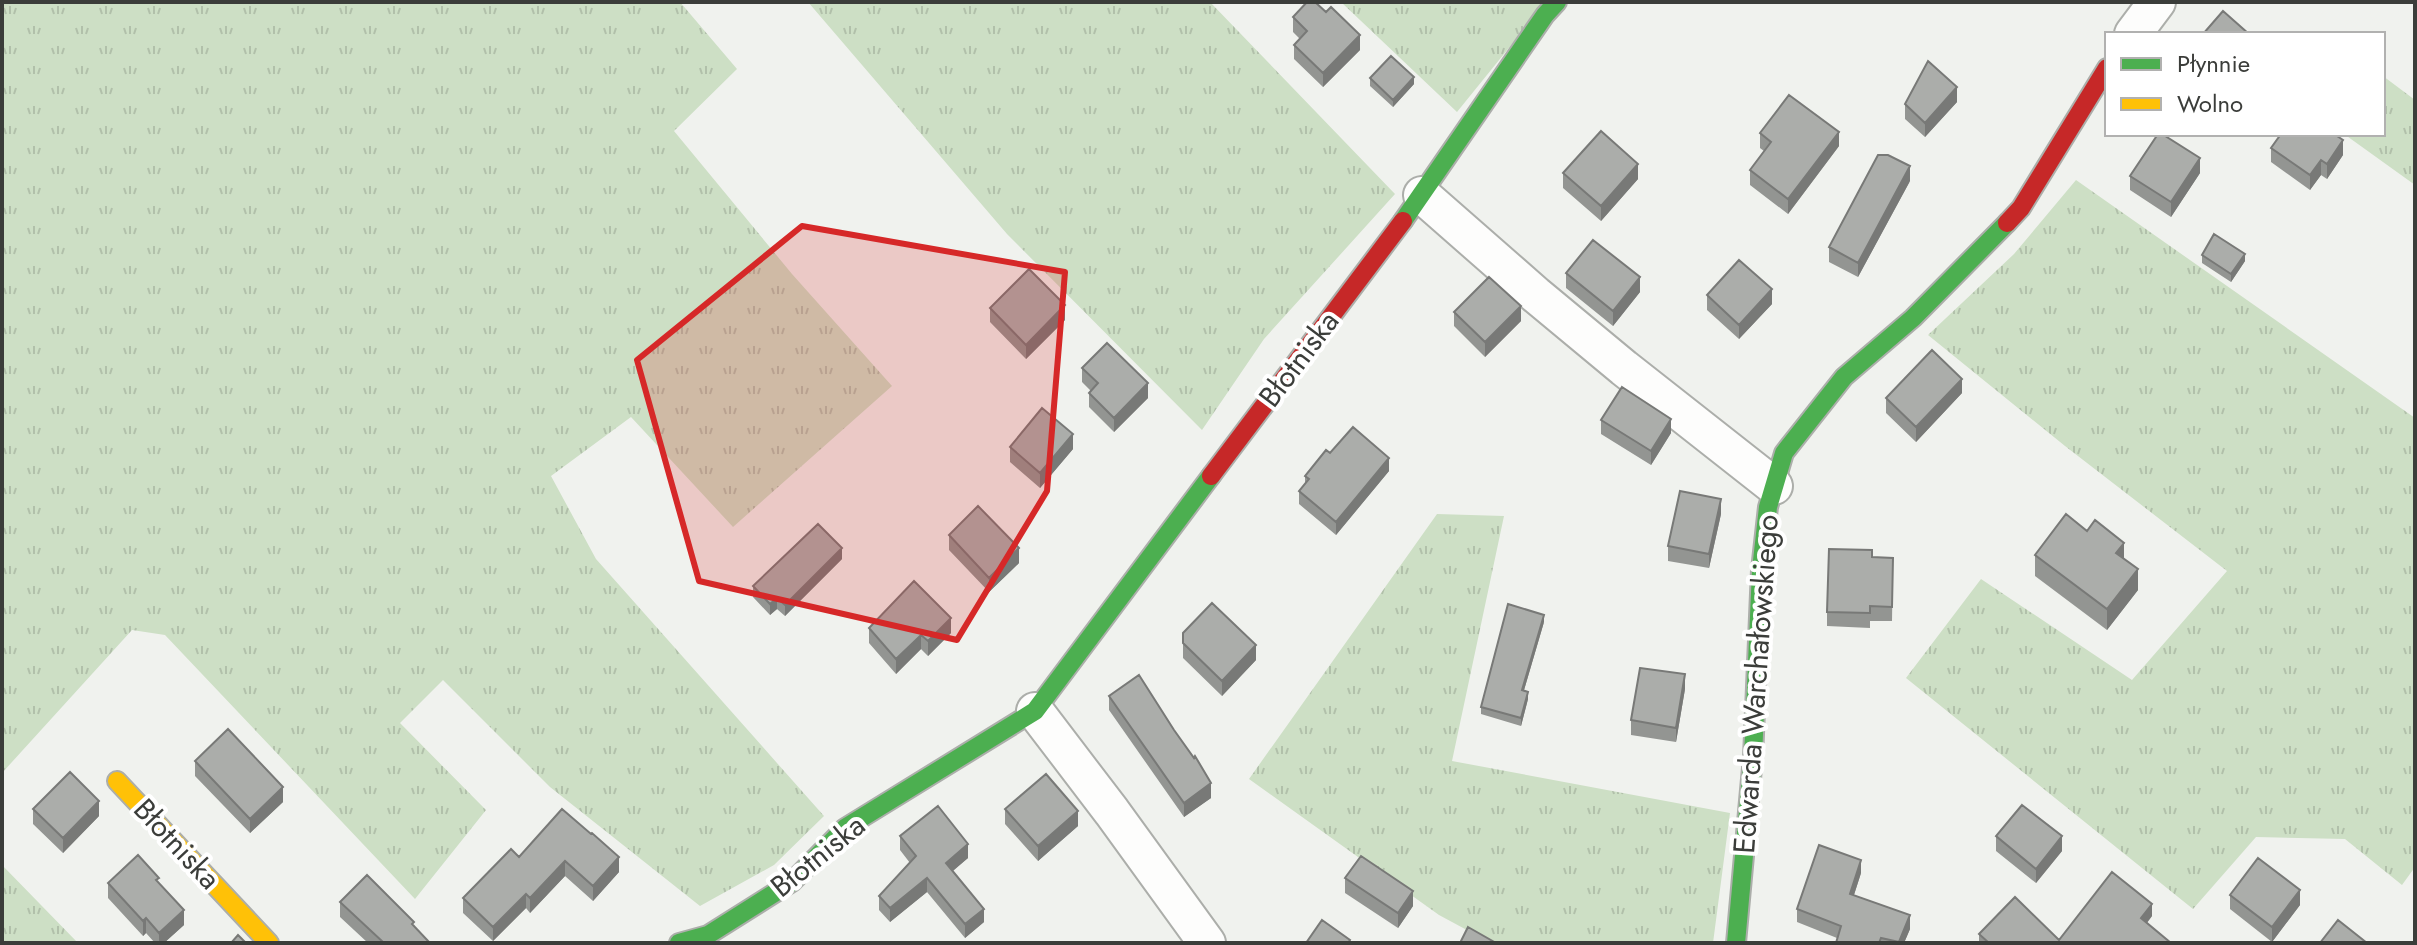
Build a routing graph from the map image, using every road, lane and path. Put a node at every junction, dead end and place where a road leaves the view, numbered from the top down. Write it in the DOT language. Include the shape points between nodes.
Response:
graph roads {
  1 [pos="1557,2"];
  2 [pos="2157,2"];
  3 [pos="2134,32"];
  4 [pos="2105,71"];
  5 [pos="1422,195"];
  6 [pos="1774,486"];
  7 [pos="1035,711"];
  8 [pos="117,781"];
  9 [pos="269,943"];
  10 [pos="679,943"];
  11 [pos="1207,943"];
  12 [pos="1736,943"];
  1 -- 5 [label="street, Błotniska"];
  2 -- 3 [label="street"];
  4 -- 6 [label="street, Edwarda Warchałowskiego" via="2021,208 1913,318 1844,377 1784,453"];
  5 -- 6 [label="street" via="1591,341"];
  5 -- 7 [label="street, Błotniska"];
  6 -- 12 [label="street, Edwarda Warchałowskiego" via="1761,570 1753,757"];
  7 -- 10 [label="street, Błotniska" via="845,828 792,882 708,935"];
  7 -- 11 [label="street"];
  8 -- 9 [label="street, Błotniska"];
}
